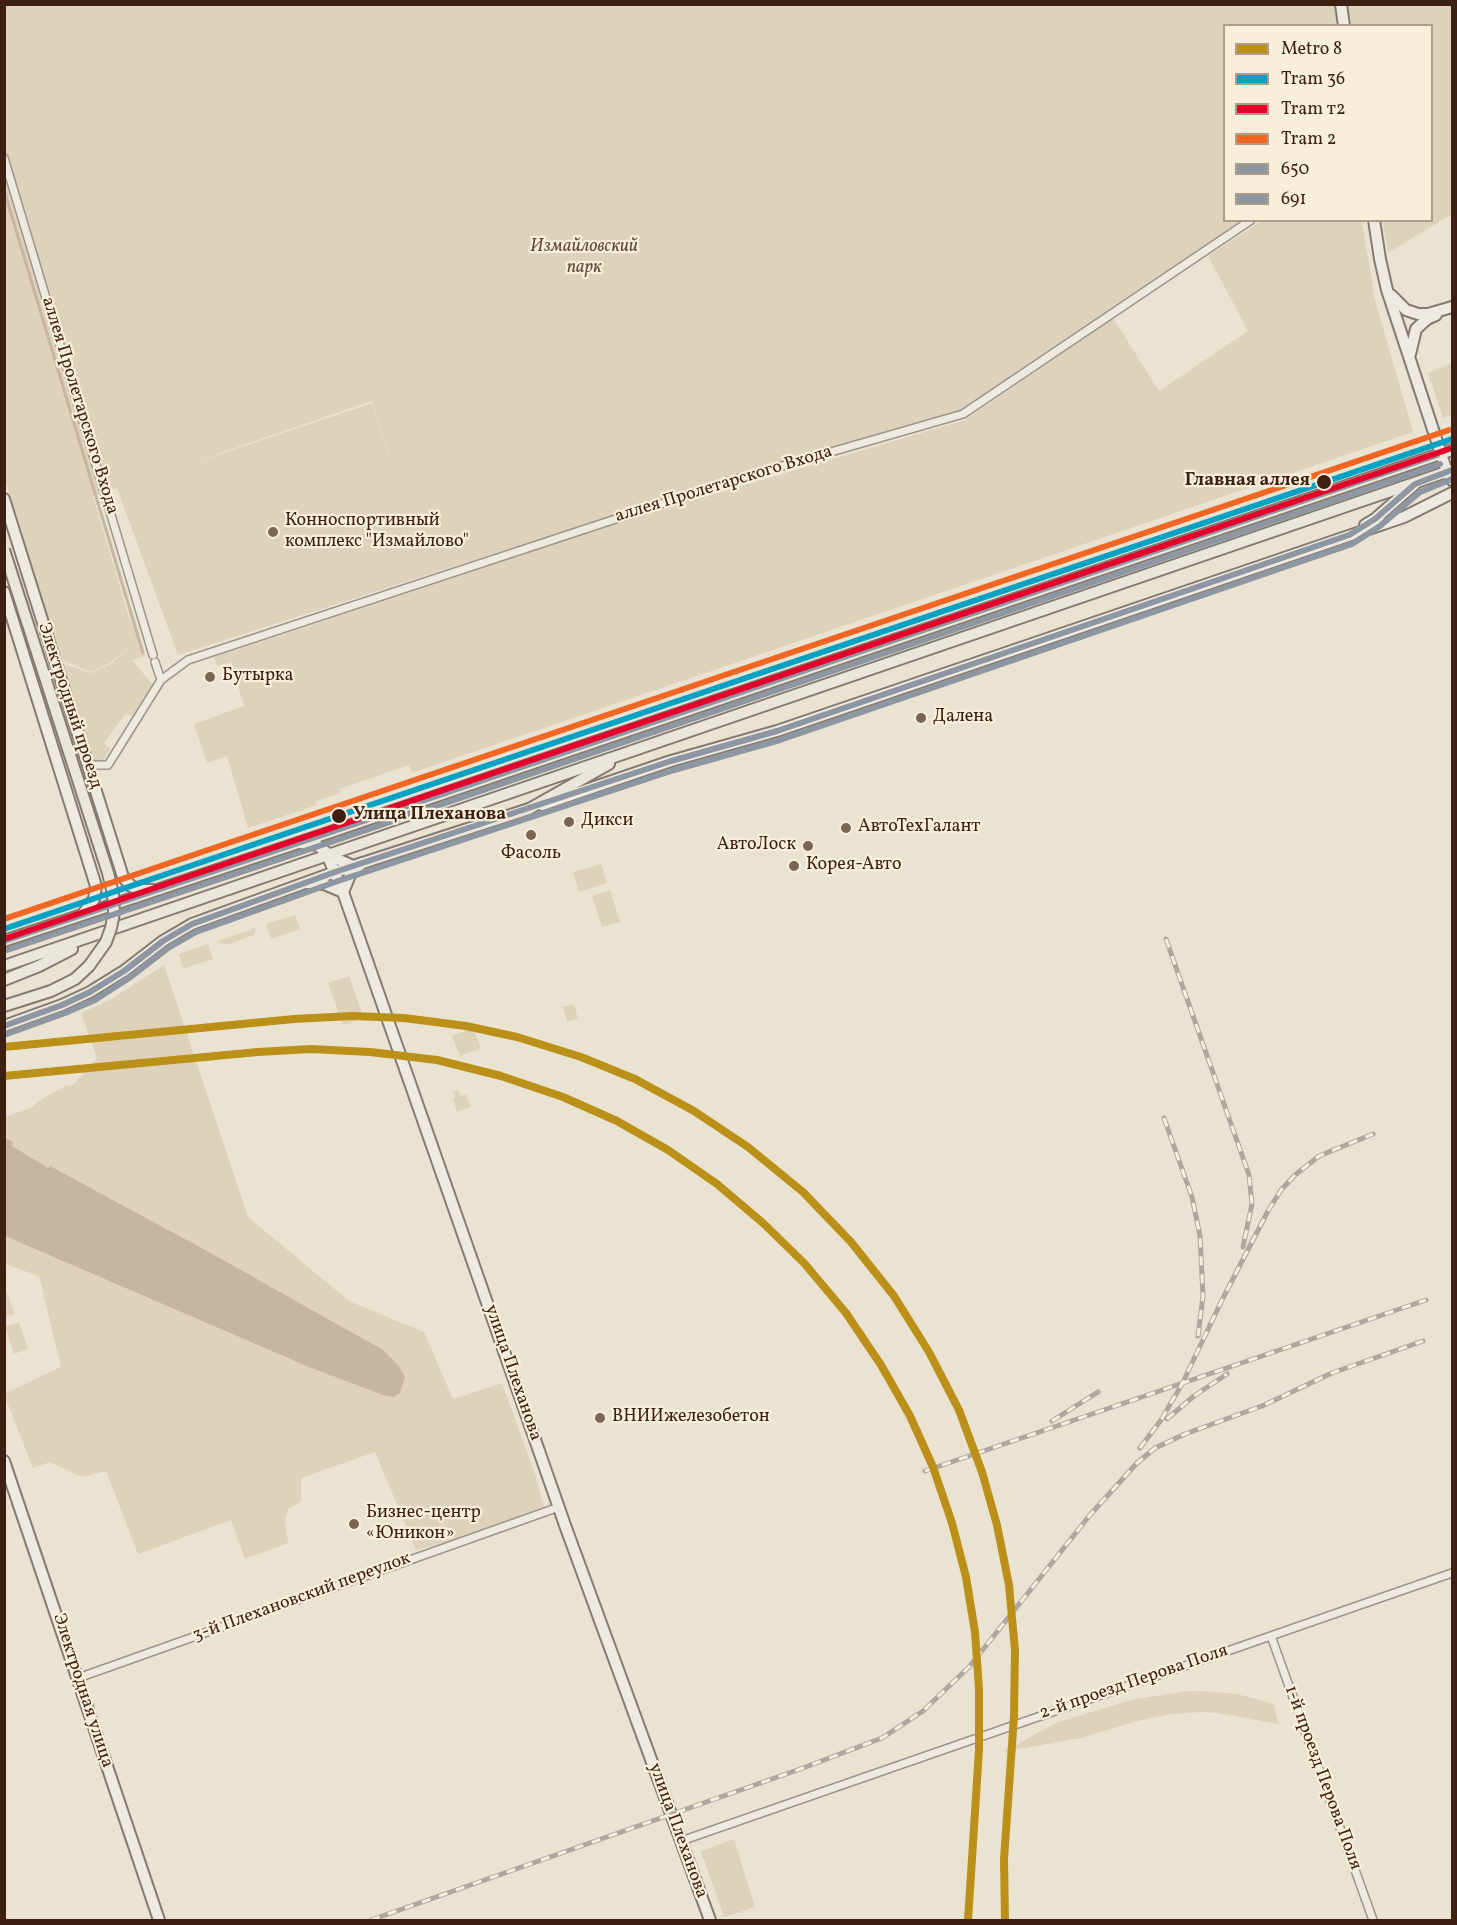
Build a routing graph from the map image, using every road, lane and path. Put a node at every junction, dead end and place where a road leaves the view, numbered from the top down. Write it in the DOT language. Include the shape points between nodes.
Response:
graph roads {
  1 [pos="1341,4"];
  2 [pos="1344,24"];
  3 [pos="4,158"];
  4 [pos="1248,222"];
  5 [pos="1374,222"];
  6 [pos="1387,290"];
  7 [pos="1452,307"];
  8 [pos="1409,357"];
  9 [pos="1452,450"];
  10 [pos="1441,453"];
  11 [pos="1451,474"];
  12 [pos="1415,484"];
  13 [pos="1452,493"];
  14 [pos="4,499"];
  15 [pos="1349,535"];
  16 [pos="4,550"];
  17 [pos="4,591"];
  18 [pos="41,619"];
  19 [pos="15,627"];
  20 [pos="161,680"];
  21 [pos="626,754"];
  22 [pos="84,758"];
  23 [pos="529,809"];
  24 [pos="301,843"];
  25 [pos="328,855"];
  26 [pos="358,864"];
  27 [pos="335,872"];
  28 [pos="303,884"];
  29 [pos="155,890"];
  30 [pos="343,892"];
  31 [pos="83,914"];
  32 [pos="102,932"];
  33 [pos="4,941"];
  34 [pos="4,966"];
  35 [pos="4,980"];
  36 [pos="4,1006"];
  37 [pos="4,1026"];
  38 [pos="4,1461"];
  39 [pos="559,1507"];
  40 [pos="1452,1573"];
  41 [pos="1271,1636"];
  42 [pos="78,1678"];
  43 [pos="681,1841"];
  44 [pos="159,1920"];
  45 [pos="710,1920"];
  46 [pos="1373,1920"];
  1 -- 2 [label="main road"];
  3 -- 20 [label="street, аллея Пролетарского Входа"];
  4 -- 20 [label="street, аллея Пролетарского Входа" via="963,414 737,479 188,660"];
  5 -- 6 [label="main road"];
  6 -- 7 [label="main road" via="1411,313 1428,314"];
  6 -- 8 [label="main road"];
  7 -- 8 [label="main road" via="1416,329"];
  8 -- 10 [label="main road"];
  9 -- 10 [label="main road"];
  10 -- 11 [label="main road"];
  10 -- 24 [label="main road"];
  11 -- 12 [label="main road"];
  12 -- 15 [label="main road" via="1375,519"];
  12 -- 21 [label="main road"];
  13 -- 15 [label="main road" via="1404,517"];
  14 -- 18 [label="main road, Электродный проезд"];
  15 -- 23 [label="main road" via="777,731 671,761"];
  16 -- 36 [label="main road, bridge" via="108,873 114,913 102,949 75,979"];
  17 -- 19 [label="main road, Электродный проезд"];
  18 -- 19 [label="main road" via="31,611 25,612"];
  18 -- 22 [label="main road, Электродный проезд"];
  19 -- 31 [label="main road, Электродный проезд" via="96,886 94,899"];
  20 -- 22 [label="street, аллея Пролетарского Входа" via="108,765 93,765"];
  21 -- 23 [label="main road"];
  21 -- 25 [label="main road"];
  22 -- 29 [label="main road, Электродный проезд" via="123,877 131,886"];
  23 -- 26 [label="main road"];
  24 -- 25 [label="main road" via="317,845"];
  24 -- 29 [label="main road"];
  25 -- 26 [label="main road"];
  25 -- 27 [label="main road, улица Плеханова"];
  25 -- 32 [label="main road"];
  26 -- 27 [label="main road"];
  26 -- 30 [label="main road"];
  27 -- 28 [label="main road"];
  27 -- 30 [label="main road, улица Плеханова"];
  28 -- 30 [label="main road" via="324,884"];
  28 -- 37 [label="main road" via="192,924 90,992"];
  29 -- 31 [label="main road"];
  30 -- 39 [label="main road, улица Плеханова"];
  31 -- 33 [label="main road"];
  32 -- 34 [label="main road"];
  32 -- 35 [label="main road"];
  38 -- 42 [label="main road, Электродная улица"];
  39 -- 42 [label="street, 3-й Плехановский переулок"];
  39 -- 43 [label="main road, улица Плеханова"];
  40 -- 41 [label="street, 2-й проезд Перова Поля"];
  41 -- 43 [label="street, 2-й проезд Перова Поля"];
  41 -- 46 [label="street, 1-й проезд Перова Поля"];
  42 -- 44 [label="main road, Электродная улица"];
  43 -- 45 [label="main road, улица Плеханова"];
}
